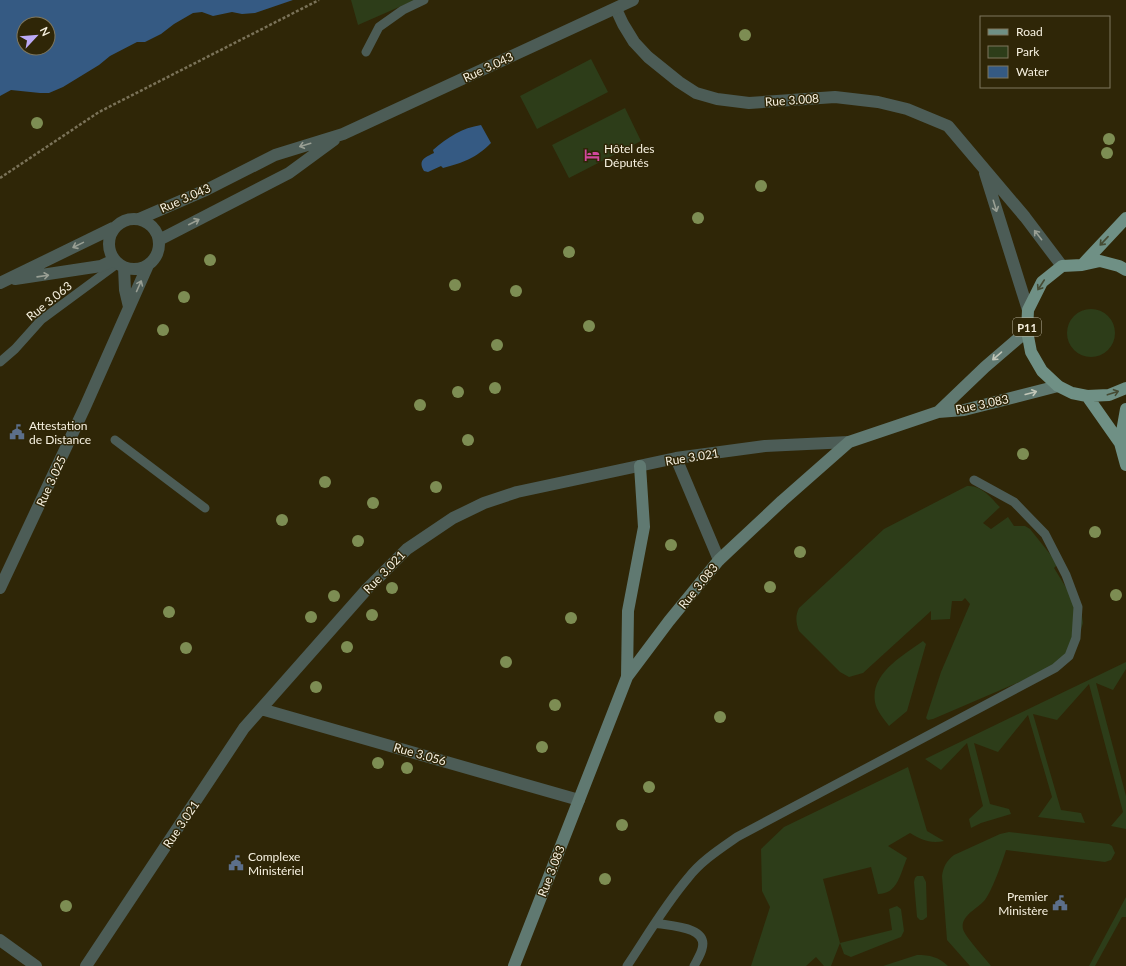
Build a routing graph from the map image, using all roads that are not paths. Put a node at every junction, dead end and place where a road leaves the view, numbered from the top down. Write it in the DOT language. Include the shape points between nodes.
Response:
graph roads {
  1 [pos="424,0"];
  2 [pos="633,0"];
  3 [pos="616,9"];
  4 [pos="366,52"];
  5 [pos="343,134"];
  6 [pos="984,168"];
  7 [pos="1126,218"];
  8 [pos="139,219"];
  9 [pos="113,228"];
  10 [pos="159,240"];
  11 [pos="118,263"];
  12 [pos="148,265"];
  13 [pos="1082,265"];
  14 [pos="1062,266"];
  15 [pos="1126,270"];
  16 [pos="2,282"];
  17 [pos="129,307"];
  18 [pos="1028,310"];
  19 [pos="1027,331"];
  20 [pos="0,362"];
  21 [pos="1058,386"];
  22 [pos="1126,388"];
  23 [pos="1087,396"];
  24 [pos="1126,409"];
  25 [pos="938,412"];
  26 [pos="115,440"];
  27 [pos="849,442"];
  28 [pos="1120,443"];
  29 [pos="676,458"];
  30 [pos="1126,465"];
  31 [pos="640,466"];
  32 [pos="974,480"];
  33 [pos="205,508"];
  34 [pos="718,560"];
  35 [pos="0,588"];
  36 [pos="627,677"];
  37 [pos="261,709"];
  38 [pos="579,800"];
  39 [pos="655,923"];
  40 [pos="0,940"];
  41 [pos="36,966"];
  42 [pos="86,966"];
  43 [pos="514,966"];
  44 [pos="627,966"];
  45 [pos="694,966"];
  1 -- 4 [label="lane" via="403,10 379,27"];
  2 -- 3 [label="street, Rue 3.043"];
  3 -- 5 [label="street, Rue 3.043"];
  3 -- 6 [label="street, Rue 3.008" via="634,42 648,57 696,93 717,99 749,102 835,97 878,102 907,109 948,126"];
  5 -- 8 [label="street, Rue 3.043, one-way" via="275,155 206,190"];
  10 -- 5 [label="street, Rue 3.043, one-way" via="289,173"];
  14 -- 6 [label="street, Rue 3.008, one-way"];
  6 -- 18 [label="street, one-way"];
  7 -- 13 [label="main road, one-way"];
  8 -- 9 [label="street" via="120,222"];
  8 -- 10 [label="street" via="156,231"];
  9 -- 11 [label="street" via="108,244"];
  9 -- 16 [label="street, one-way"];
  10 -- 12 [label="street" via="159,250"];
  11 -- 12 [label="street" via="136,269"];
  16 -- 11 [label="street, one-way"];
  11 -- 17 [label="street"];
  11 -- 20 [label="lane, Rue 3.063" via="41,320"];
  17 -- 12 [label="street, Rue 3.025, one-way"];
  13 -- 14 [label="main road"];
  13 -- 15 [label="main road" via="1100,261"];
  14 -- 18 [label="main road, P11, one-way" via="1042,282"];
  17 -- 35 [label="street, Rue 3.025"];
  18 -- 19 [label="main road, P11"];
  19 -- 21 [label="main road, P11" via="1031,352 1042,371"];
  19 -- 25 [label="main road, one-way"];
  21 -- 23 [label="main road, P11" via="1072,393"];
  25 -- 21 [label="main road, Rue 3.083, one-way" via="964,410"];
  23 -- 22 [label="main road, P11, one-way" via="1109,395"];
  23 -- 28 [label="main road"];
  24 -- 28 [label="main road"];
  25 -- 27 [label="main road, Rue 3.083"];
  26 -- 33 [label="lane"];
  27 -- 29 [label="street, Rue 3.021" via="765,446"];
  27 -- 34 [label="main road, Rue 3.083"];
  28 -- 30 [label="main road"];
  29 -- 31 [label="street, Rue 3.021"];
  29 -- 34 [label="street"];
  31 -- 36 [label="main road" via="644,527 628,611"];
  31 -- 37 [label="street, Rue 3.021" via="517,492 484,503 453,518 407,549 367,589"];
  32 -- 39 [label="lane" via="1014,502 1044,534 1066,575 1078,607 1076,638 1068,656 1055,668 737,837 711,855 688,877"];
  34 -- 36 [label="main road, Rue 3.083"];
  36 -- 38 [label="main road, Rue 3.083"];
  37 -- 38 [label="street, Rue 3.056"];
  37 -- 42 [label="street, Rue 3.021" via="244,728"];
  38 -- 43 [label="main road, Rue 3.083"];
  39 -- 44 [label="lane"];
  39 -- 45 [label="lane" via="694,930 701,936 703,947"];
  40 -- 41 [label="street"];
}
